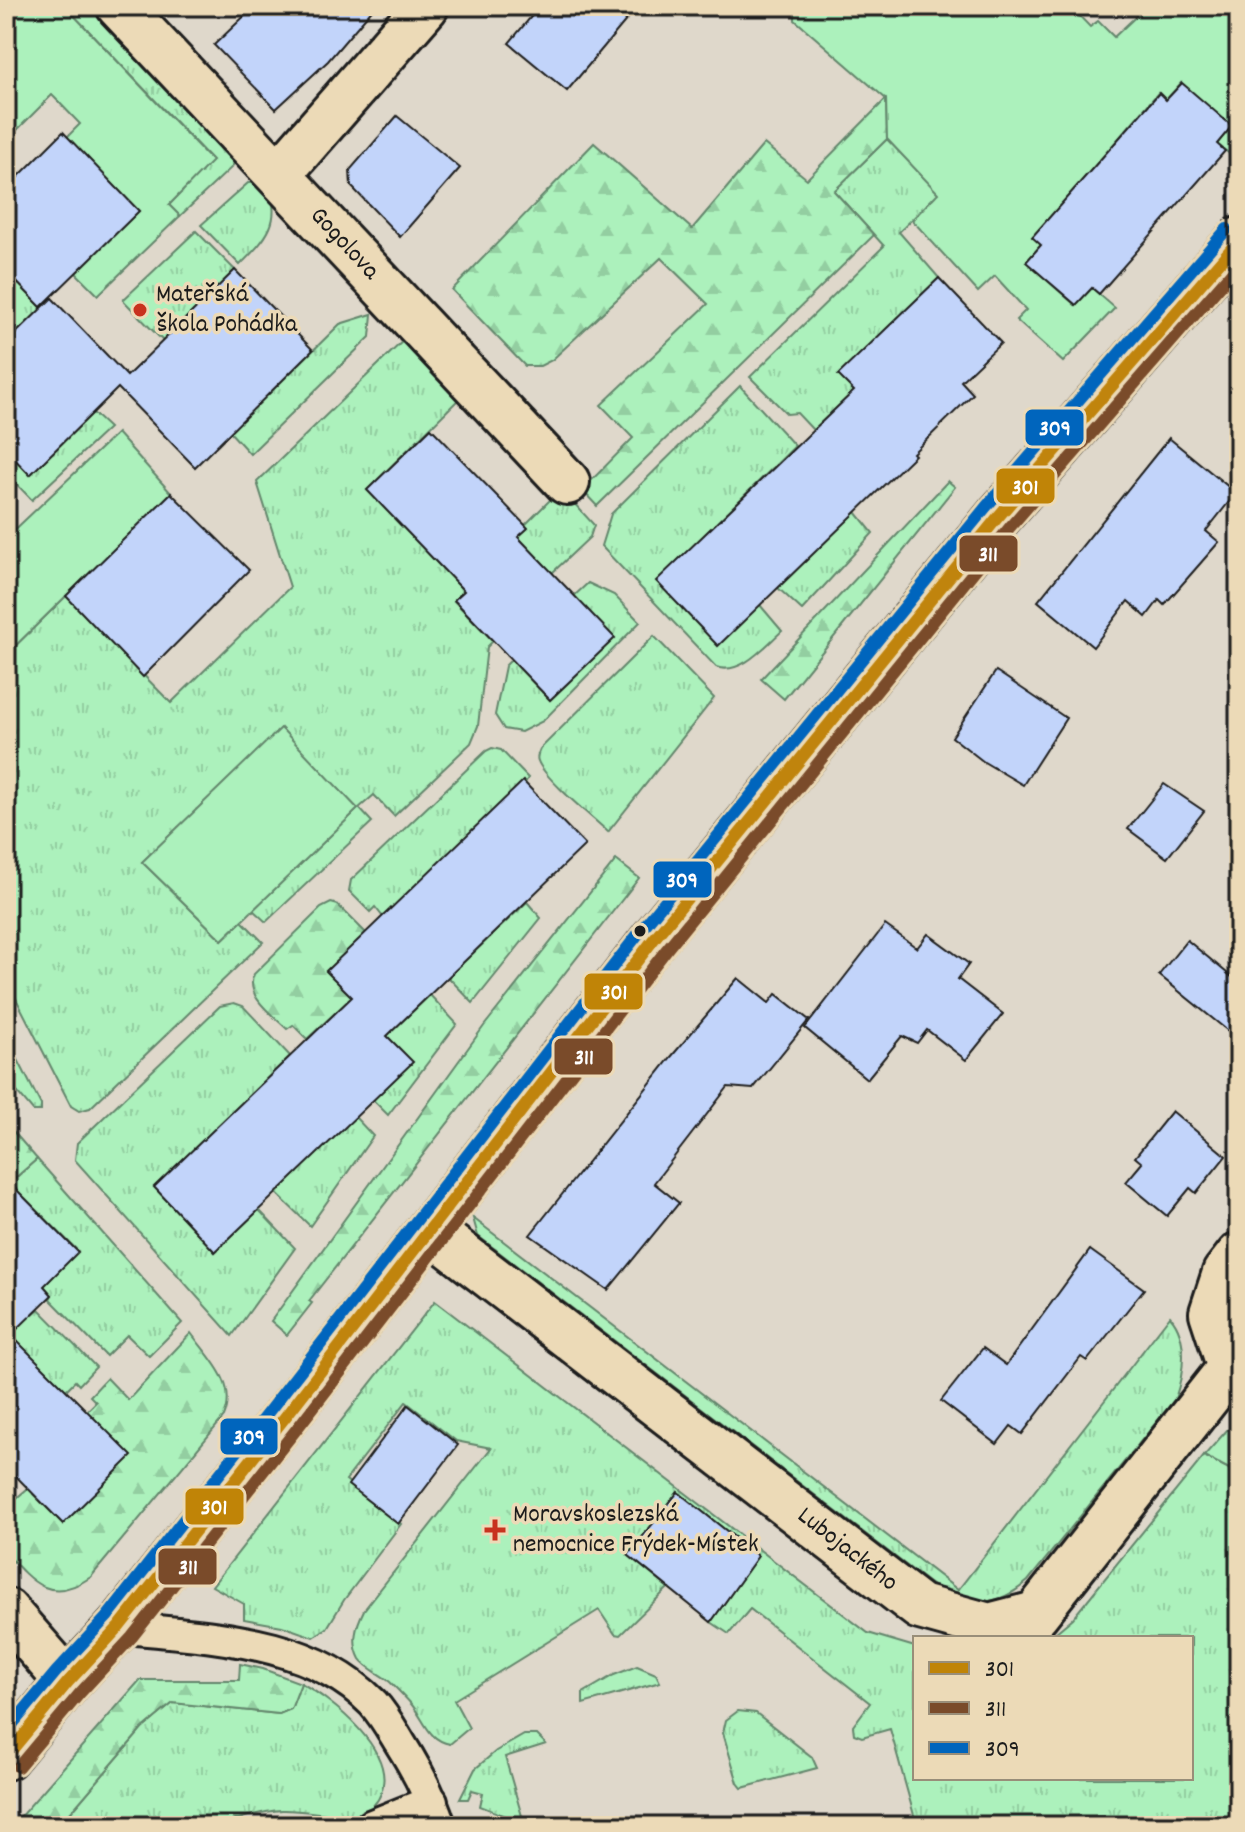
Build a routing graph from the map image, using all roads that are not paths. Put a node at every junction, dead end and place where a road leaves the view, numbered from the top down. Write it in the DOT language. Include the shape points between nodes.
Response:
graph roads {
  1 [pos="119,6"];
  2 [pos="426,6"];
  3 [pos="279,174"];
  4 [pos="1239,240"];
  5 [pos="567,482"];
  6 [pos="430,1230"];
  7 [pos="1239,1255"];
  8 [pos="1234,1371"];
  9 [pos="6,1611"];
  10 [pos="119,1627"];
  11 [pos="68,1682"];
  12 [pos="6,1757"];
  13 [pos="436,1814"];
  14 [pos="370,1826"];
  1 -- 3 [label="street, Gogolova"];
  2 -- 3 [label="street"];
  3 -- 5 [label="street, Gogolova"];
  4 -- 6 [label="street" via="968,552 654,939"];
  6 -- 8 [label="street, Lubojackého" via="920,1607 989,1626 1036,1614"];
  6 -- 10 [label="street"];
  7 -- 8 [label="street" via="1225,1273 1212,1313"];
  9 -- 11 [label="street"];
  10 -- 11 [label="street"];
  10 -- 13 [label="lane" via="242,1641 312,1662 346,1681 373,1703 421,1777"];
  11 -- 12 [label="street"];
  13 -- 14 [label="lane"];
}
